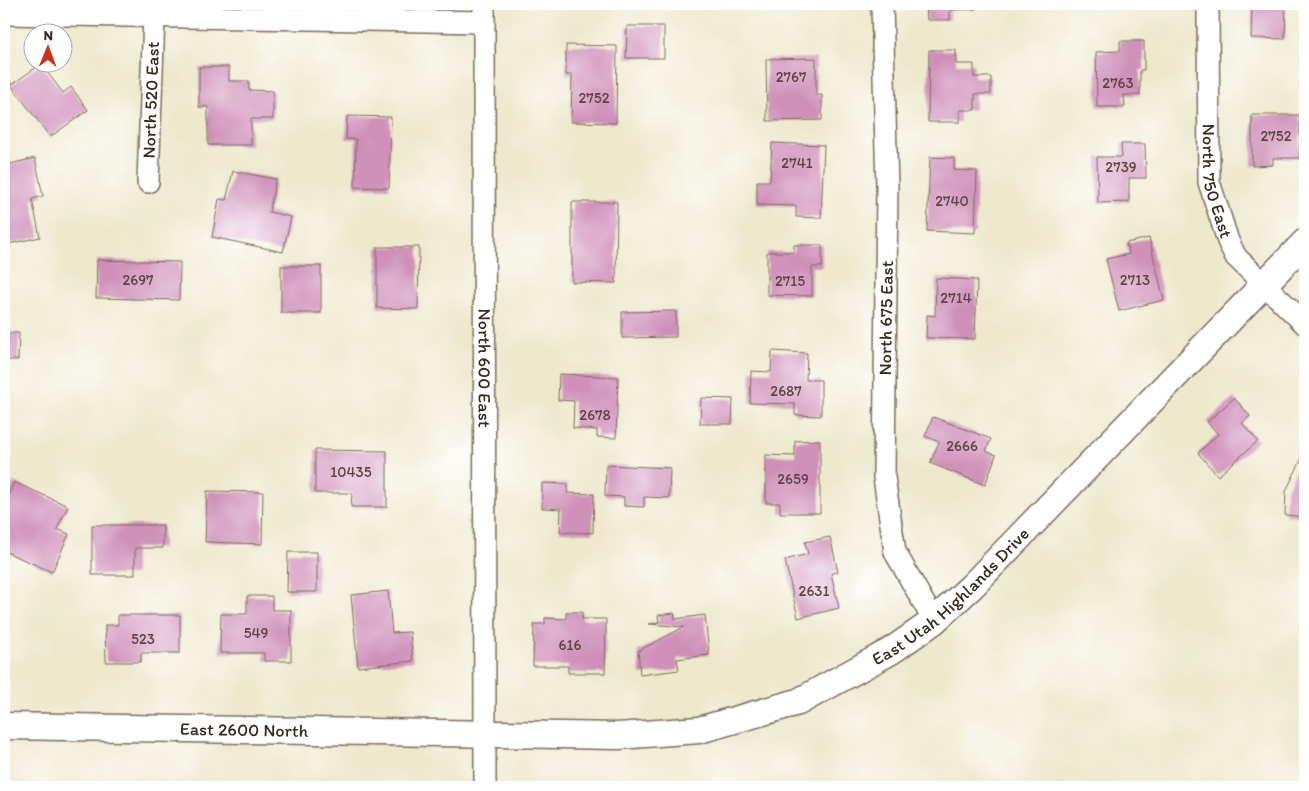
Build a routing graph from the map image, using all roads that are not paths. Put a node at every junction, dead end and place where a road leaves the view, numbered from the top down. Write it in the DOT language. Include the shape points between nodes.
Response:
graph roads {
  1 [pos="882,4"];
  2 [pos="1208,4"];
  3 [pos="484,13"];
  4 [pos="4,14"];
  5 [pos="154,16"];
  6 [pos="148,182"];
  7 [pos="1305,242"];
  8 [pos="1264,284"];
  9 [pos="1305,324"];
  10 [pos="934,621"];
  11 [pos="4,726"];
  12 [pos="485,733"];
  13 [pos="484,787"];
  1 -- 10 [label="street, North 675 East" via="887,187 884,477 895,552"];
  2 -- 8 [label="street, North 750 East" via="1209,182 1236,257"];
  3 -- 5 [label="street"];
  3 -- 12 [label="street, North 600 East"];
  4 -- 5 [label="street"];
  5 -- 6 [label="street, North 520 East"];
  7 -- 8 [label="street, East Utah Highlands Drive"];
  8 -- 9 [label="street, North 750 East"];
  8 -- 10 [label="street, East Utah Highlands Drive" via="972,586"];
  10 -- 12 [label="street, East Utah Highlands Drive" via="891,651 798,702 699,730 618,736"];
  11 -- 12 [label="street, East 2600 North"];
  12 -- 13 [label="street, North 600 East"];
}
